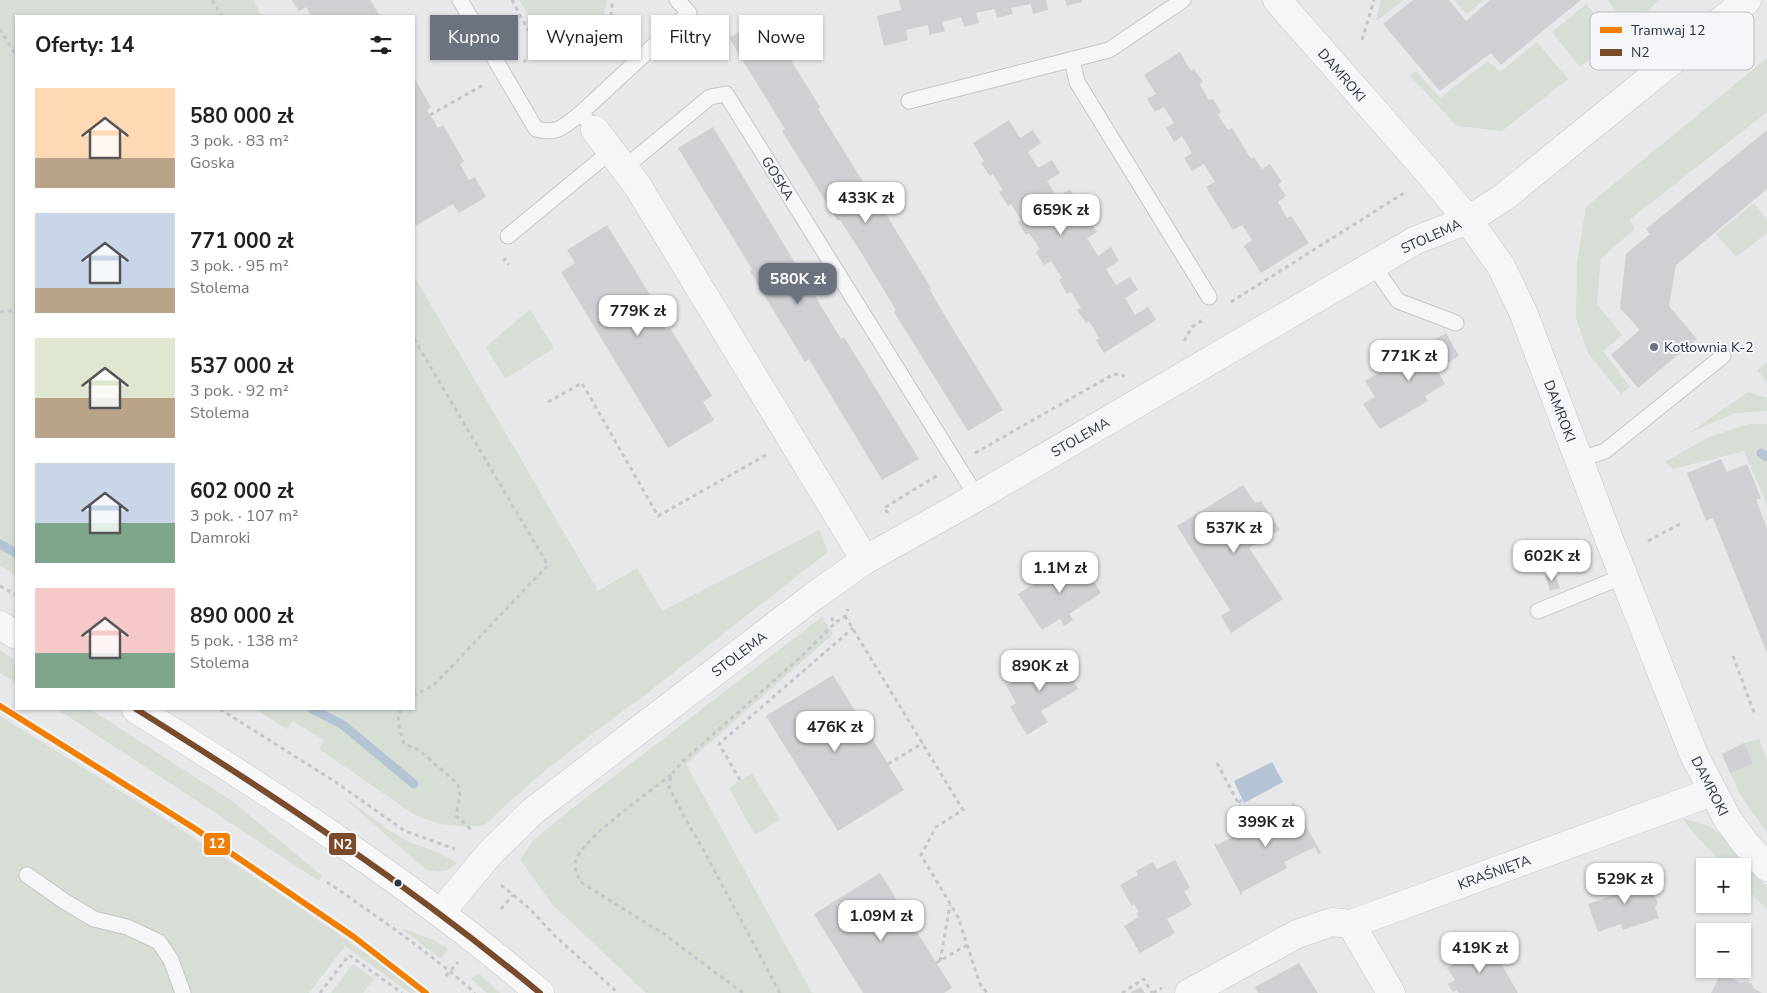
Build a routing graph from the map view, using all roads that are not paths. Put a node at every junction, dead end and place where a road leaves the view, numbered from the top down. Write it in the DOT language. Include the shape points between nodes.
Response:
graph roads {
  1 [pos="460,0"];
  2 [pos="677,0"];
  3 [pos="1183,0"];
  4 [pos="1277,0"];
  5 [pos="1747,0"];
  6 [pos="1732,12"];
  7 [pos="1072,60"];
  8 [pos="1661,70"];
  9 [pos="909,101"];
  10 [pos="603,141"];
  11 [pos="1468,220"];
  12 [pos="508,236"];
  13 [pos="1373,265"];
  14 [pos="1209,297"];
  15 [pos="1456,322"];
  16 [pos="1723,356"];
  17 [pos="1578,460"];
  18 [pos="977,497"];
  19 [pos="865,560"];
  20 [pos="1624,576"];
  21 [pos="1538,611"];
  22 [pos="0,625"];
  23 [pos="15,634"];
  24 [pos="138,710"];
  25 [pos="1712,792"];
  26 [pos="1767,867"];
  27 [pos="28,874"];
  28 [pos="441,912"];
  29 [pos="1351,924"];
  30 [pos="183,993"];
  31 [pos="540,993"];
  32 [pos="1189,993"];
  33 [pos="1391,993"];
  1 -- 10 [label="lane, GOSKA" via="536,128 546,132 561,129"];
  2 -- 10 [label="lane, GOSKA" via="689,12"];
  3 -- 7 [label="lane" via="1109,50"];
  4 -- 11 [label="street, DAMROKI"];
  5 -- 6 [label="street, STOLEMA"];
  7 -- 9 [label="lane"];
  7 -- 14 [label="lane" via="1077,82"];
  8 -- 11 [label="street, STOLEMA" via="1524,182"];
  10 -- 12 [label="lane"];
  10 -- 18 [label="lane, GOSKA" via="710,97 726,94"];
  10 -- 19 [label="street" via="637,184"];
  11 -- 13 [label="street, STOLEMA" via="1416,240"];
  11 -- 17 [label="street, DAMROKI" via="1501,266 1523,312"];
  13 -- 15 [label="lane" via="1398,301"];
  13 -- 18 [label="street, STOLEMA"];
  16 -- 17 [label="lane" via="1605,450"];
  17 -- 20 [label="street, DAMROKI"];
  18 -- 19 [label="street, STOLEMA"];
  19 -- 28 [label="street, STOLEMA" via="534,811 490,853"];
  20 -- 21 [label="lane"];
  20 -- 25 [label="street, DAMROKI" via="1694,755"];
  22 -- 23 [label="main road"];
  24 -- 28 [label="main road" via="351,848"];
  25 -- 26 [label="street, DAMROKI" via="1728,820"];
  25 -- 29 [label="street, KRAŚNIĘTA"];
  27 -- 30 [label="lane" via="94,919 127,927 159,942"];
  28 -- 31 [label="main road"];
  29 -- 32 [label="street" via="1332,922 1296,934"];
  29 -- 33 [label="street"];
}
